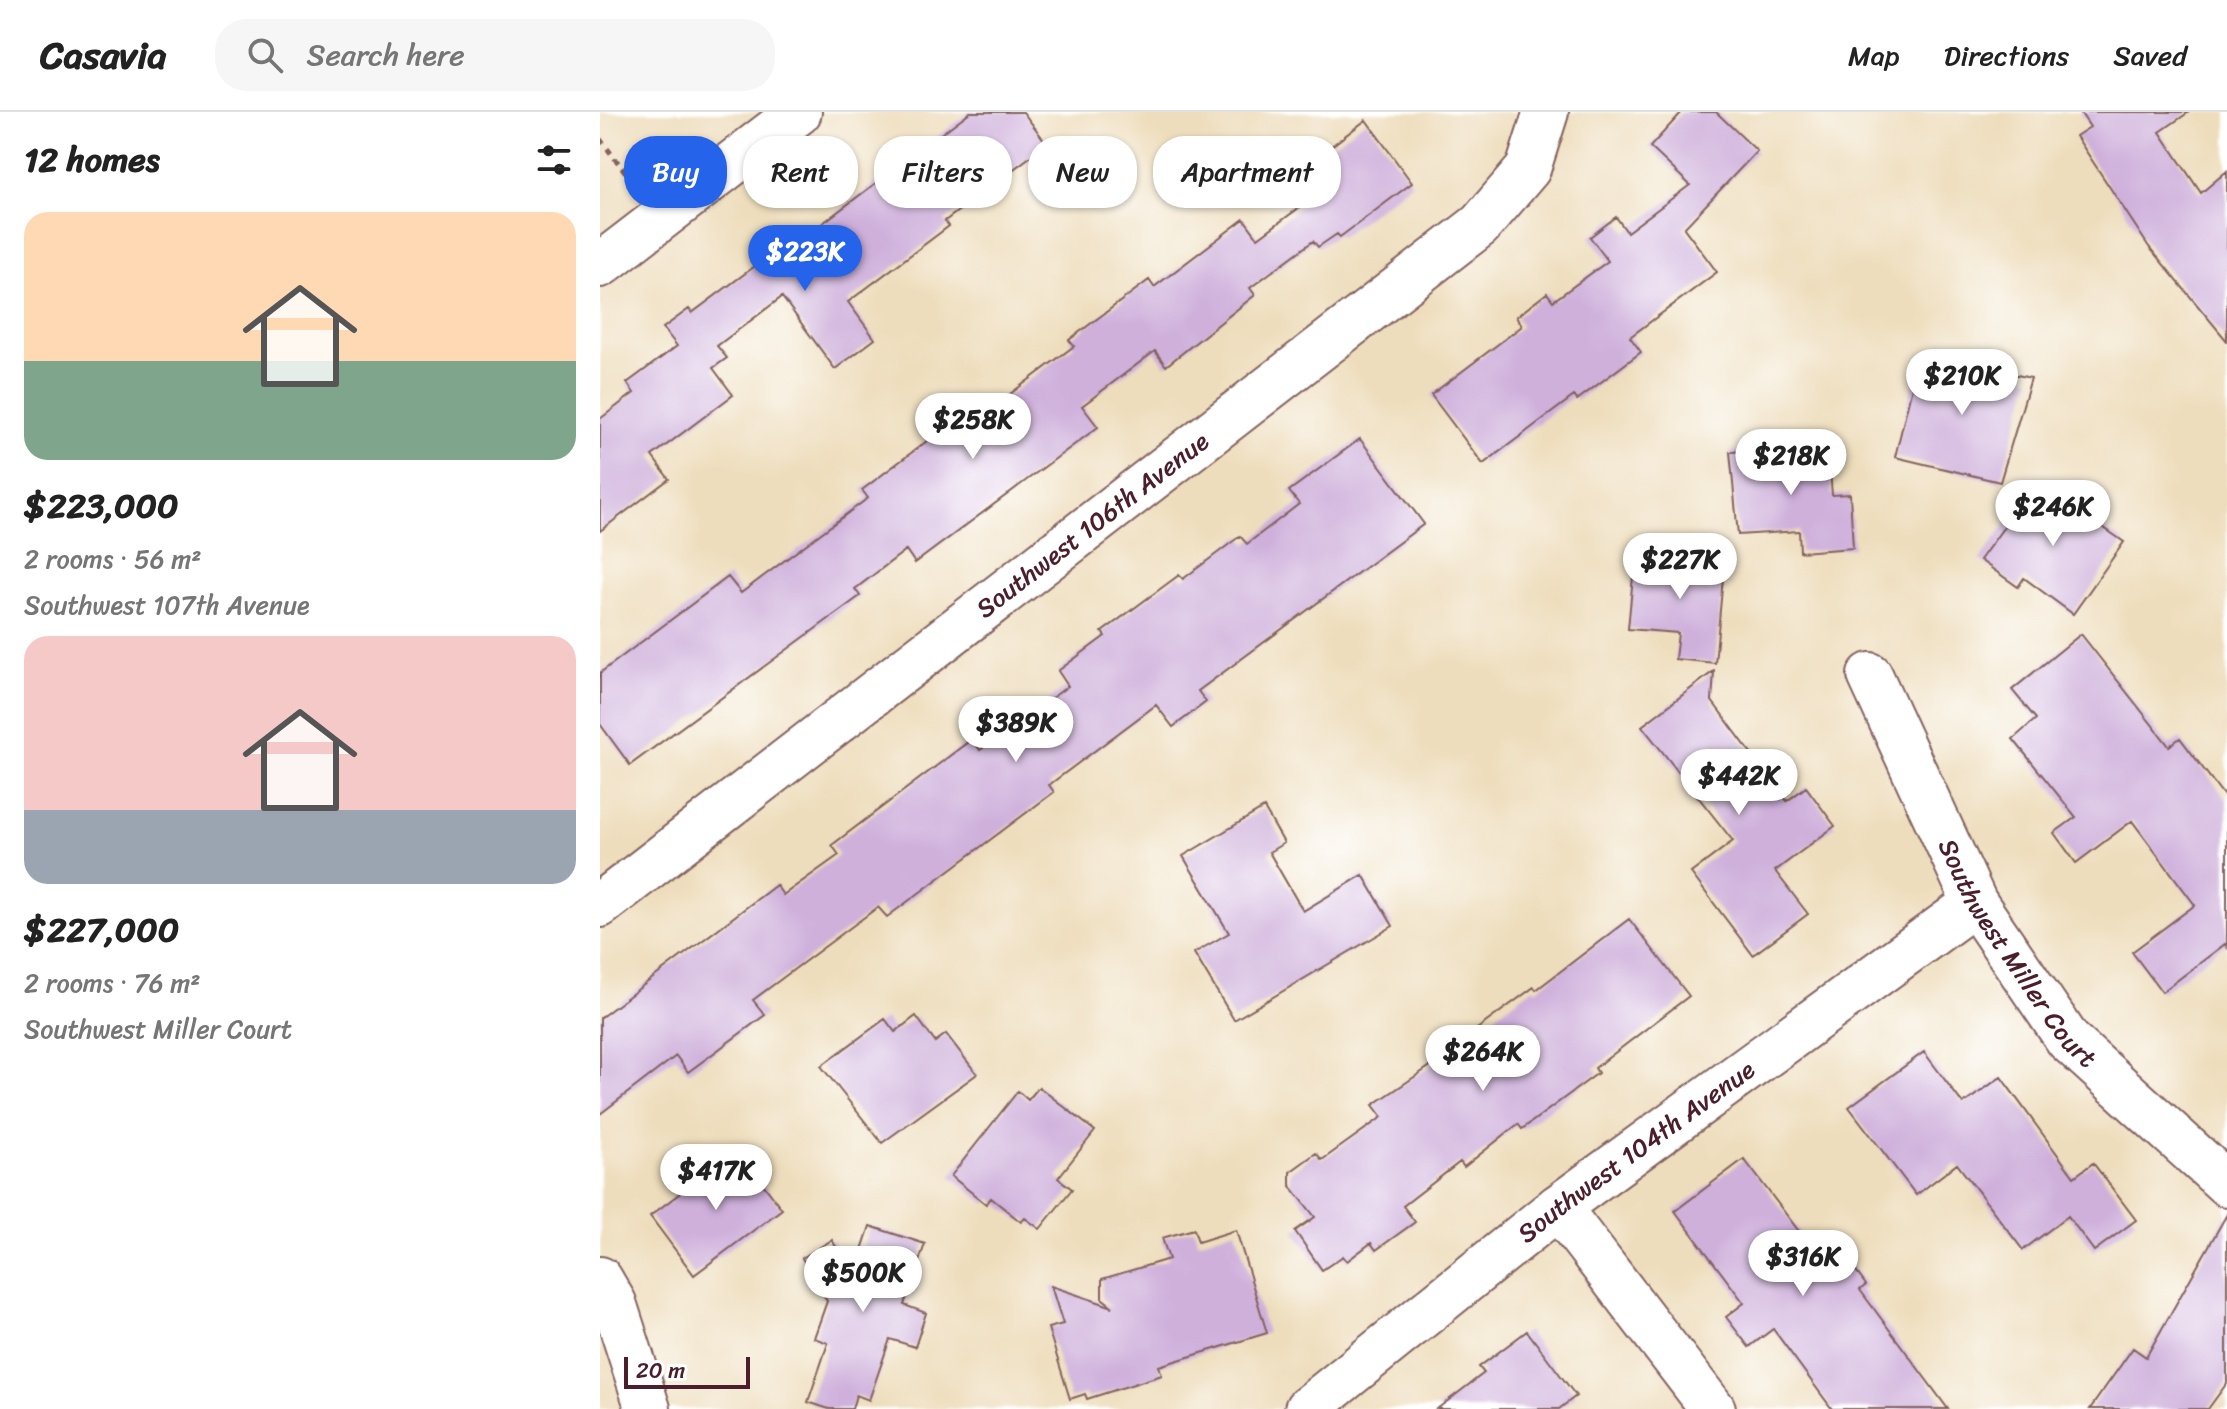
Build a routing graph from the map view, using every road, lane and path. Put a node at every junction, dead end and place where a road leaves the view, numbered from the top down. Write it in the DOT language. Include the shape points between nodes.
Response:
graph roads {
  1 [pos="799,112"];
  2 [pos="1546,112"];
  3 [pos="600,139"];
  4 [pos="661,220"];
  5 [pos="600,265"];
  6 [pos="1870,675"];
  7 [pos="1975,903"];
  8 [pos="600,905"];
  9 [pos="2227,1184"];
  10 [pos="1558,1207"];
  11 [pos="600,1279"];
  12 [pos="1311,1408"];
  13 [pos="648,1409"];
  14 [pos="1713,1409"];
  1 -- 4 [label="street"];
  2 -- 8 [label="street, Southwest 106th Avenue" via="1528,169 1480,225"];
  3 -- 4 [label="path"];
  4 -- 5 [label="street"];
  6 -- 7 [label="street, Southwest Miller Court"];
  7 -- 9 [label="street, Southwest Miller Court" via="2068,1040"];
  7 -- 10 [label="street, Southwest 104th Avenue"];
  10 -- 12 [label="street, Southwest 104th Avenue"];
  10 -- 14 [label="street"];
  11 -- 13 [label="street" via="614,1303"];
}
